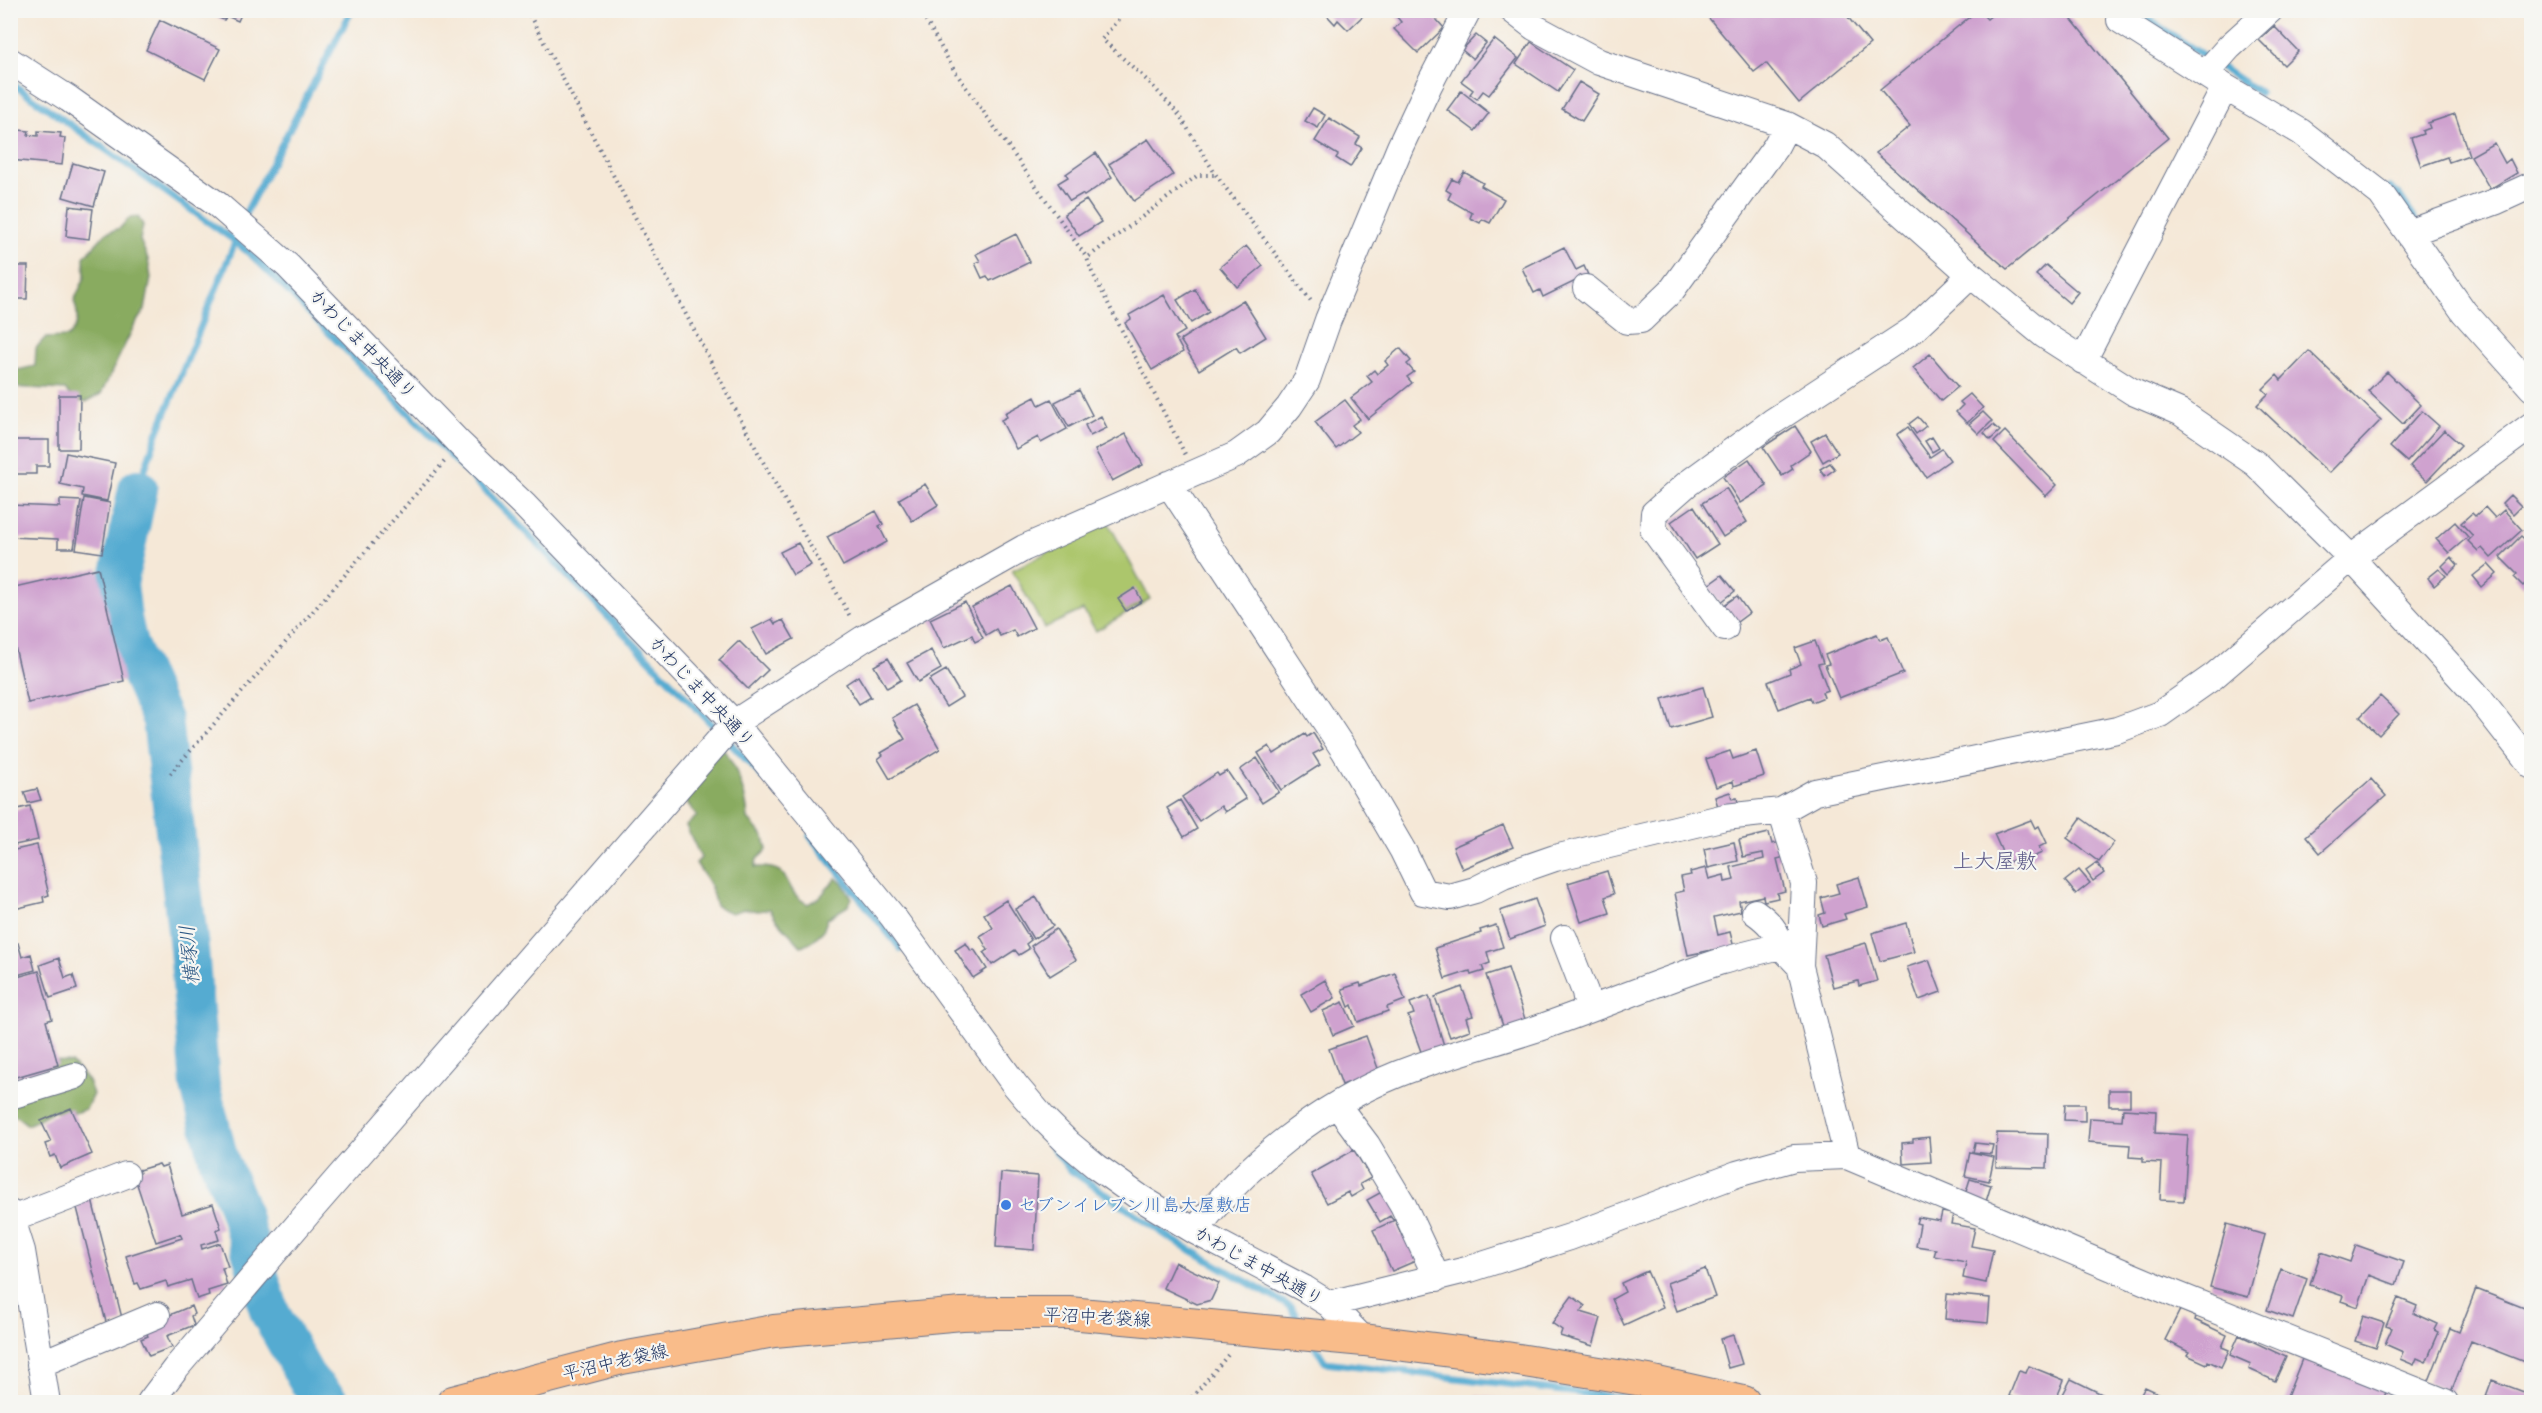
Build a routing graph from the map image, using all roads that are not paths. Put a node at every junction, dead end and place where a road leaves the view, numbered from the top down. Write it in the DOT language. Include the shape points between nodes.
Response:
graph roads {
  1 [pos="1468,10"];
  2 [pos="1512,10"];
  3 [pos="2120,10"];
  4 [pos="2270,10"];
  5 [pos="10,61"];
  6 [pos="2215,81"];
  7 [pos="1787,125"];
  8 [pos="2532,185"];
  9 [pos="2409,233"];
  10 [pos="1971,275"];
  11 [pos="1586,288"];
  12 [pos="2083,361"];
  13 [pos="2532,388"];
  14 [pos="2532,424"];
  15 [pos="1169,484"];
  16 [pos="2351,558"];
  17 [pos="1725,628"];
  18 [pos="734,723"];
  19 [pos="2532,766"];
  20 [pos="1781,812"];
  21 [pos="1755,912"];
  22 [pos="1564,938"];
  23 [pos="1781,946"];
  24 [pos="1800,966"];
  25 [pos="1588,1009"];
  26 [pos="75,1076"];
  27 [pos="10,1096"];
  28 [pos="1336,1106"];
  29 [pos="1847,1156"];
  30 [pos="126,1175"];
  31 [pos="11,1216"];
  32 [pos="1195,1231"];
  33 [pos="1437,1278"];
  34 [pos="20,1303"];
  35 [pos="1329,1304"];
  36 [pos="157,1315"];
  37 [pos="1364,1340"];
  38 [pos="40,1364"];
  39 [pos="47,1402"];
  40 [pos="150,1402"];
  41 [pos="453,1402"];
  42 [pos="1744,1402"];
  43 [pos="2445,1402"];
  1 -- 15 [label="street" via="1400,147 1306,380 1289,407 1268,432 1236,455"];
  2 -- 7 [label="street" via="1534,27 1599,62"];
  3 -- 6 [label="street" via="2120,20"];
  4 -- 6 [label="street" via="2229,47"];
  5 -- 18 [label="street, かわじま中央通り" via="218,205 288,266"];
  6 -- 9 [label="street" via="2301,132 2382,194"];
  6 -- 12 [label="street"];
  7 -- 10 [label="street" via="1825,145"];
  7 -- 11 [label="street" via="1672,291 1641,320 1627,321"];
  8 -- 9 [label="street"];
  9 -- 13 [label="street" via="2464,312"];
  10 -- 12 [label="street" via="2044,335"];
  10 -- 17 [label="street" via="1914,329 1772,422 1654,513 1653,529"];
  12 -- 16 [label="street" via="2133,392 2180,412 2256,464"];
  14 -- 16 [label="street"];
  15 -- 18 [label="street" via="1024,548 863,639"];
  15 -- 20 [label="street" via="1344,750 1423,892 1450,897 1556,858 1725,817"];
  16 -- 19 [label="street" via="2475,693"];
  16 -- 20 [label="street" via="2214,676 2160,714 2117,730 1815,792"];
  18 -- 32 [label="street, かわじま中央通り" via="893,917 1043,1118 1097,1167"];
  18 -- 40 [label="street" via="308,1213"];
  20 -- 24 [label="street" via="1804,884"];
  21 -- 23 [label="street" via="1767,920"];
  22 -- 25 [label="street"];
  23 -- 24 [label="street"];
  23 -- 25 [label="street" via="1721,962"];
  24 -- 29 [label="street"];
  25 -- 28 [label="street" via="1396,1075"];
  26 -- 27 [label="street"];
  28 -- 32 [label="street" via="1259,1161"];
  28 -- 33 [label="street" via="1367,1145 1403,1204"];
  29 -- 33 [label="street" via="1794,1158 1737,1174 1570,1237"];
  29 -- 43 [label="street"];
  30 -- 31 [label="street"];
  31 -- 34 [label="street" via="22,1251"];
  32 -- 35 [label="street, かわじま中央通り"];
  33 -- 35 [label="street"];
  34 -- 38 [label="street"];
  35 -- 37 [label="street, かわじま中央通り"];
  36 -- 38 [label="street"];
  37 -- 41 [label="main road, 平沼中老袋線" via="1069,1313 962,1314 774,1331 622,1358"];
  37 -- 42 [label="main road, 平沼中老袋線" via="1572,1368"];
  38 -- 39 [label="street"];
}
